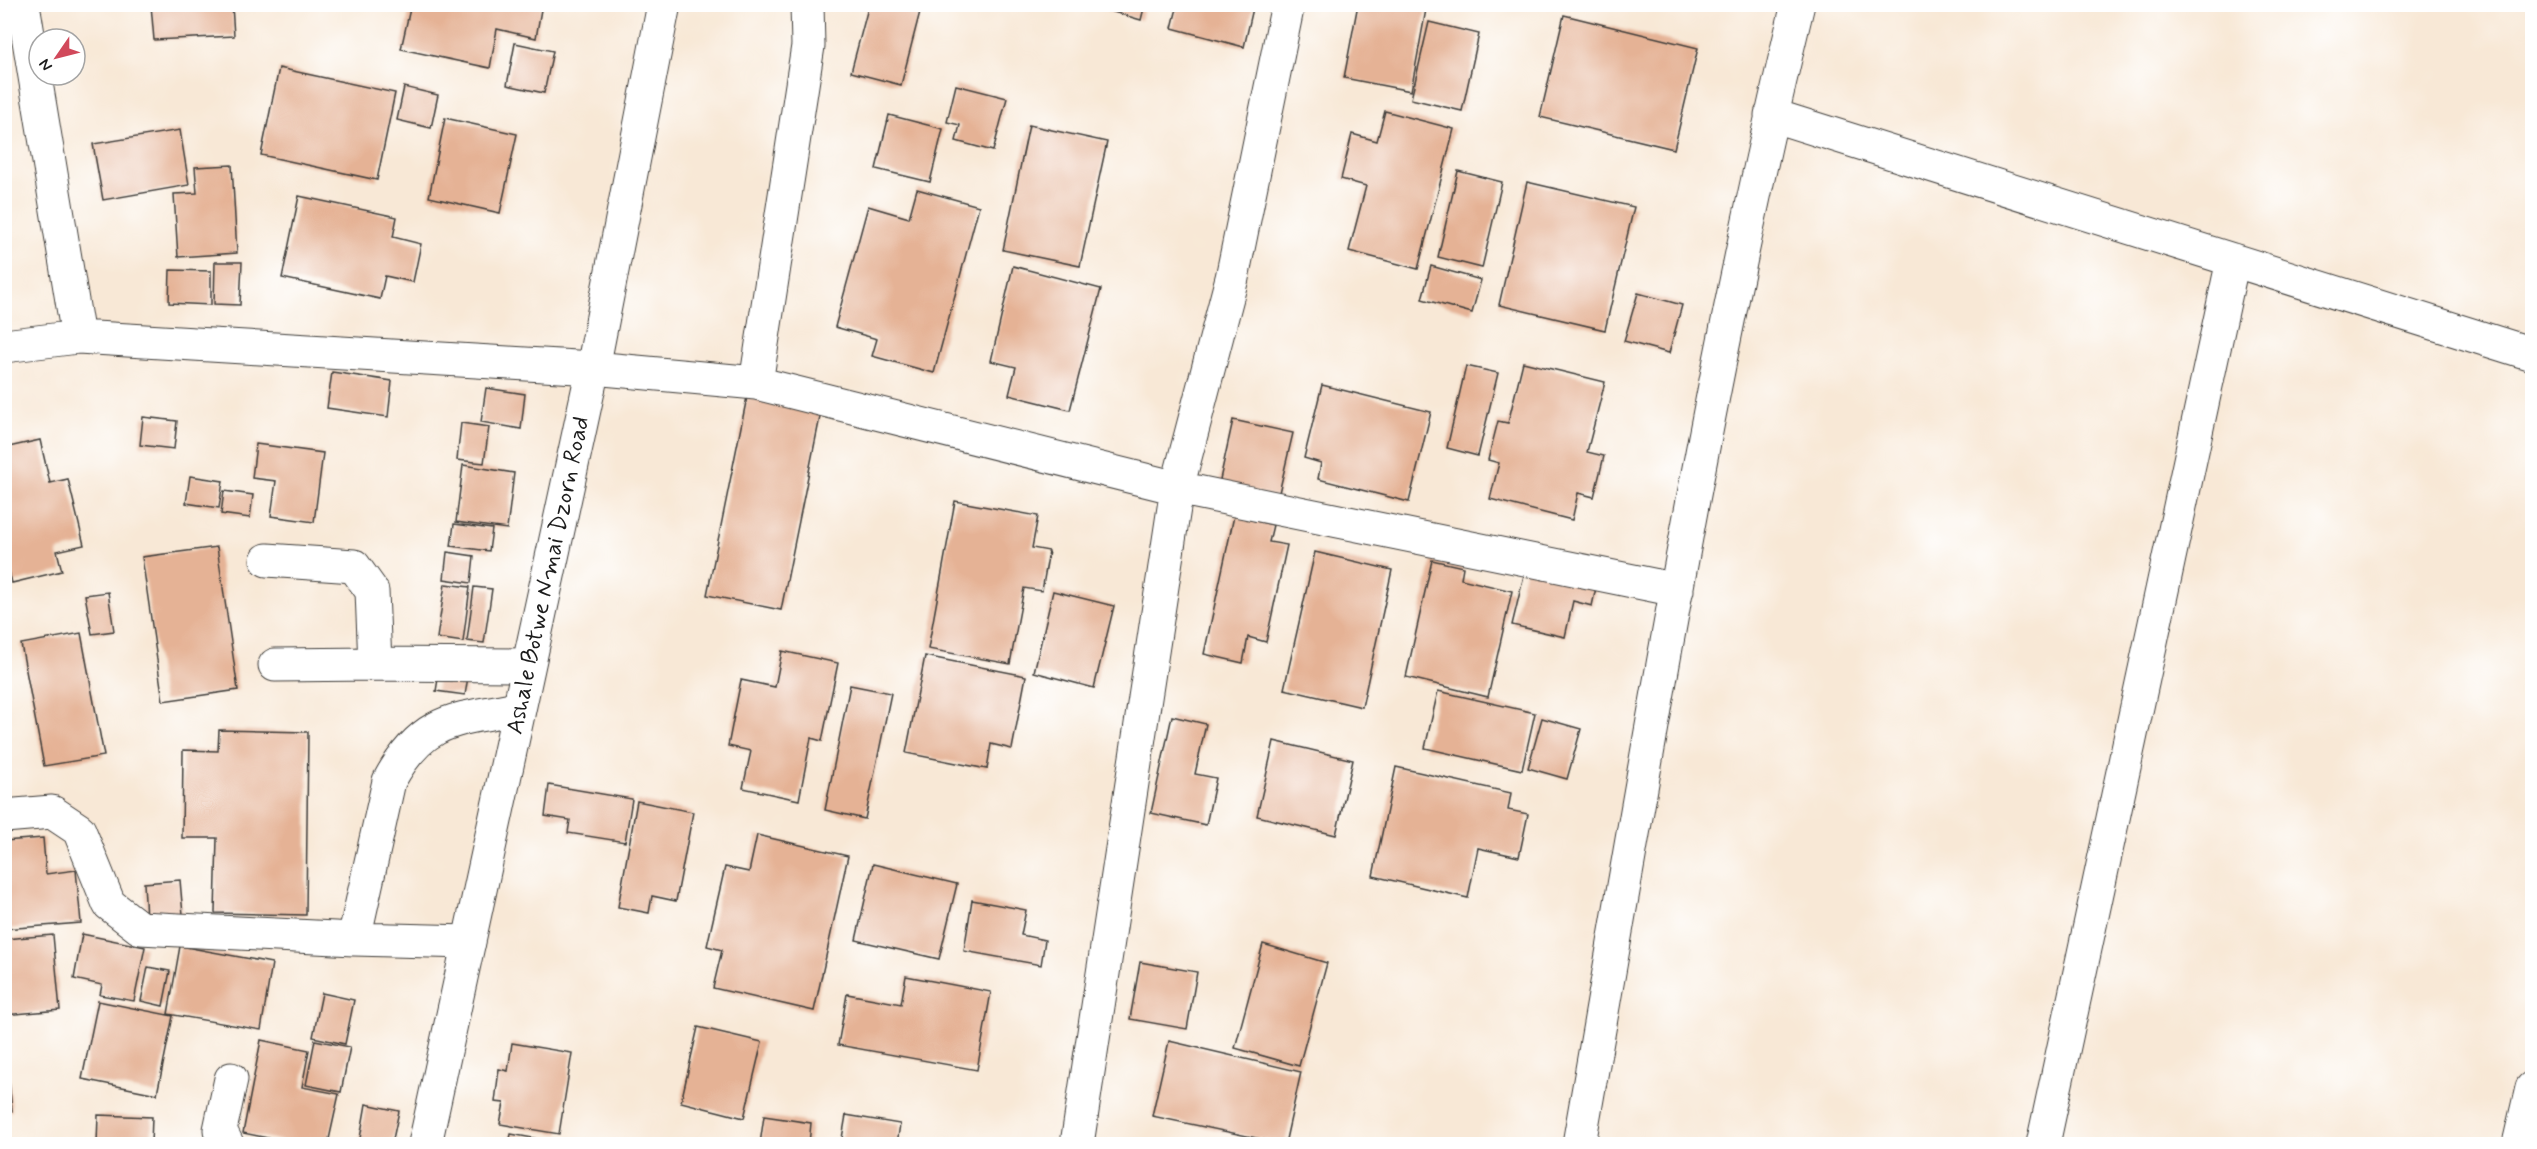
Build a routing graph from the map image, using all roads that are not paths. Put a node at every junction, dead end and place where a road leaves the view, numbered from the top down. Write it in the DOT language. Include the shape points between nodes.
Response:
graph roads {
  1 [pos="23,4"];
  2 [pos="664,4"];
  3 [pos="807,4"];
  4 [pos="1288,4"];
  5 [pos="1798,4"];
  6 [pos="1772,115"];
  7 [pos="2233,260"];
  8 [pos="78,337"];
  9 [pos="4,346"];
  10 [pos="2532,354"];
  11 [pos="593,368"];
  12 [pos="756,384"];
  13 [pos="1177,488"];
  14 [pos="267,560"];
  15 [pos="1677,590"];
  16 [pos="375,664"];
  17 [pos="528,664"];
  18 [pos="275,665"];
  19 [pos="518,708"];
  20 [pos="4,816"];
  21 [pos="354,939"];
  22 [pos="469,942"];
  23 [pos="231,1079"];
  24 [pos="2532,1088"];
  25 [pos="227,1144"];
  26 [pos="425,1144"];
  27 [pos="1077,1144"];
  28 [pos="1579,1144"];
  29 [pos="2043,1144"];
  30 [pos="2519,1144"];
  1 -- 8 [label="street"];
  2 -- 11 [label="street, Ashale Botwe Nmai Dzorn Road"];
  3 -- 12 [label="street" via="808,46"];
  4 -- 13 [label="street" via="1232,278"];
  5 -- 6 [label="street"];
  6 -- 7 [label="street"];
  6 -- 15 [label="street"];
  7 -- 10 [label="street"];
  7 -- 29 [label="street"];
  8 -- 9 [label="street"];
  8 -- 11 [label="street"];
  11 -- 12 [label="street"];
  11 -- 17 [label="street, Ashale Botwe Nmai Dzorn Road"];
  12 -- 13 [label="street"];
  13 -- 15 [label="street"];
  13 -- 27 [label="street"];
  14 -- 16 [label="street" via="354,566 372,591"];
  15 -- 28 [label="street"];
  16 -- 17 [label="street"];
  16 -- 18 [label="street"];
  17 -- 19 [label="street, Ashale Botwe Nmai Dzorn Road"];
  19 -- 21 [label="street" via="447,721 412,746 399,763 389,781"];
  19 -- 22 [label="street, Ashale Botwe Nmai Dzorn Road"];
  20 -- 21 [label="street" via="52,812 79,830 109,904 141,928"];
  21 -- 22 [label="street"];
  22 -- 26 [label="street, Ashale Botwe Nmai Dzorn Road"];
  23 -- 25 [label="street" via="220,1130"];
  24 -- 30 [label="street"];
}
